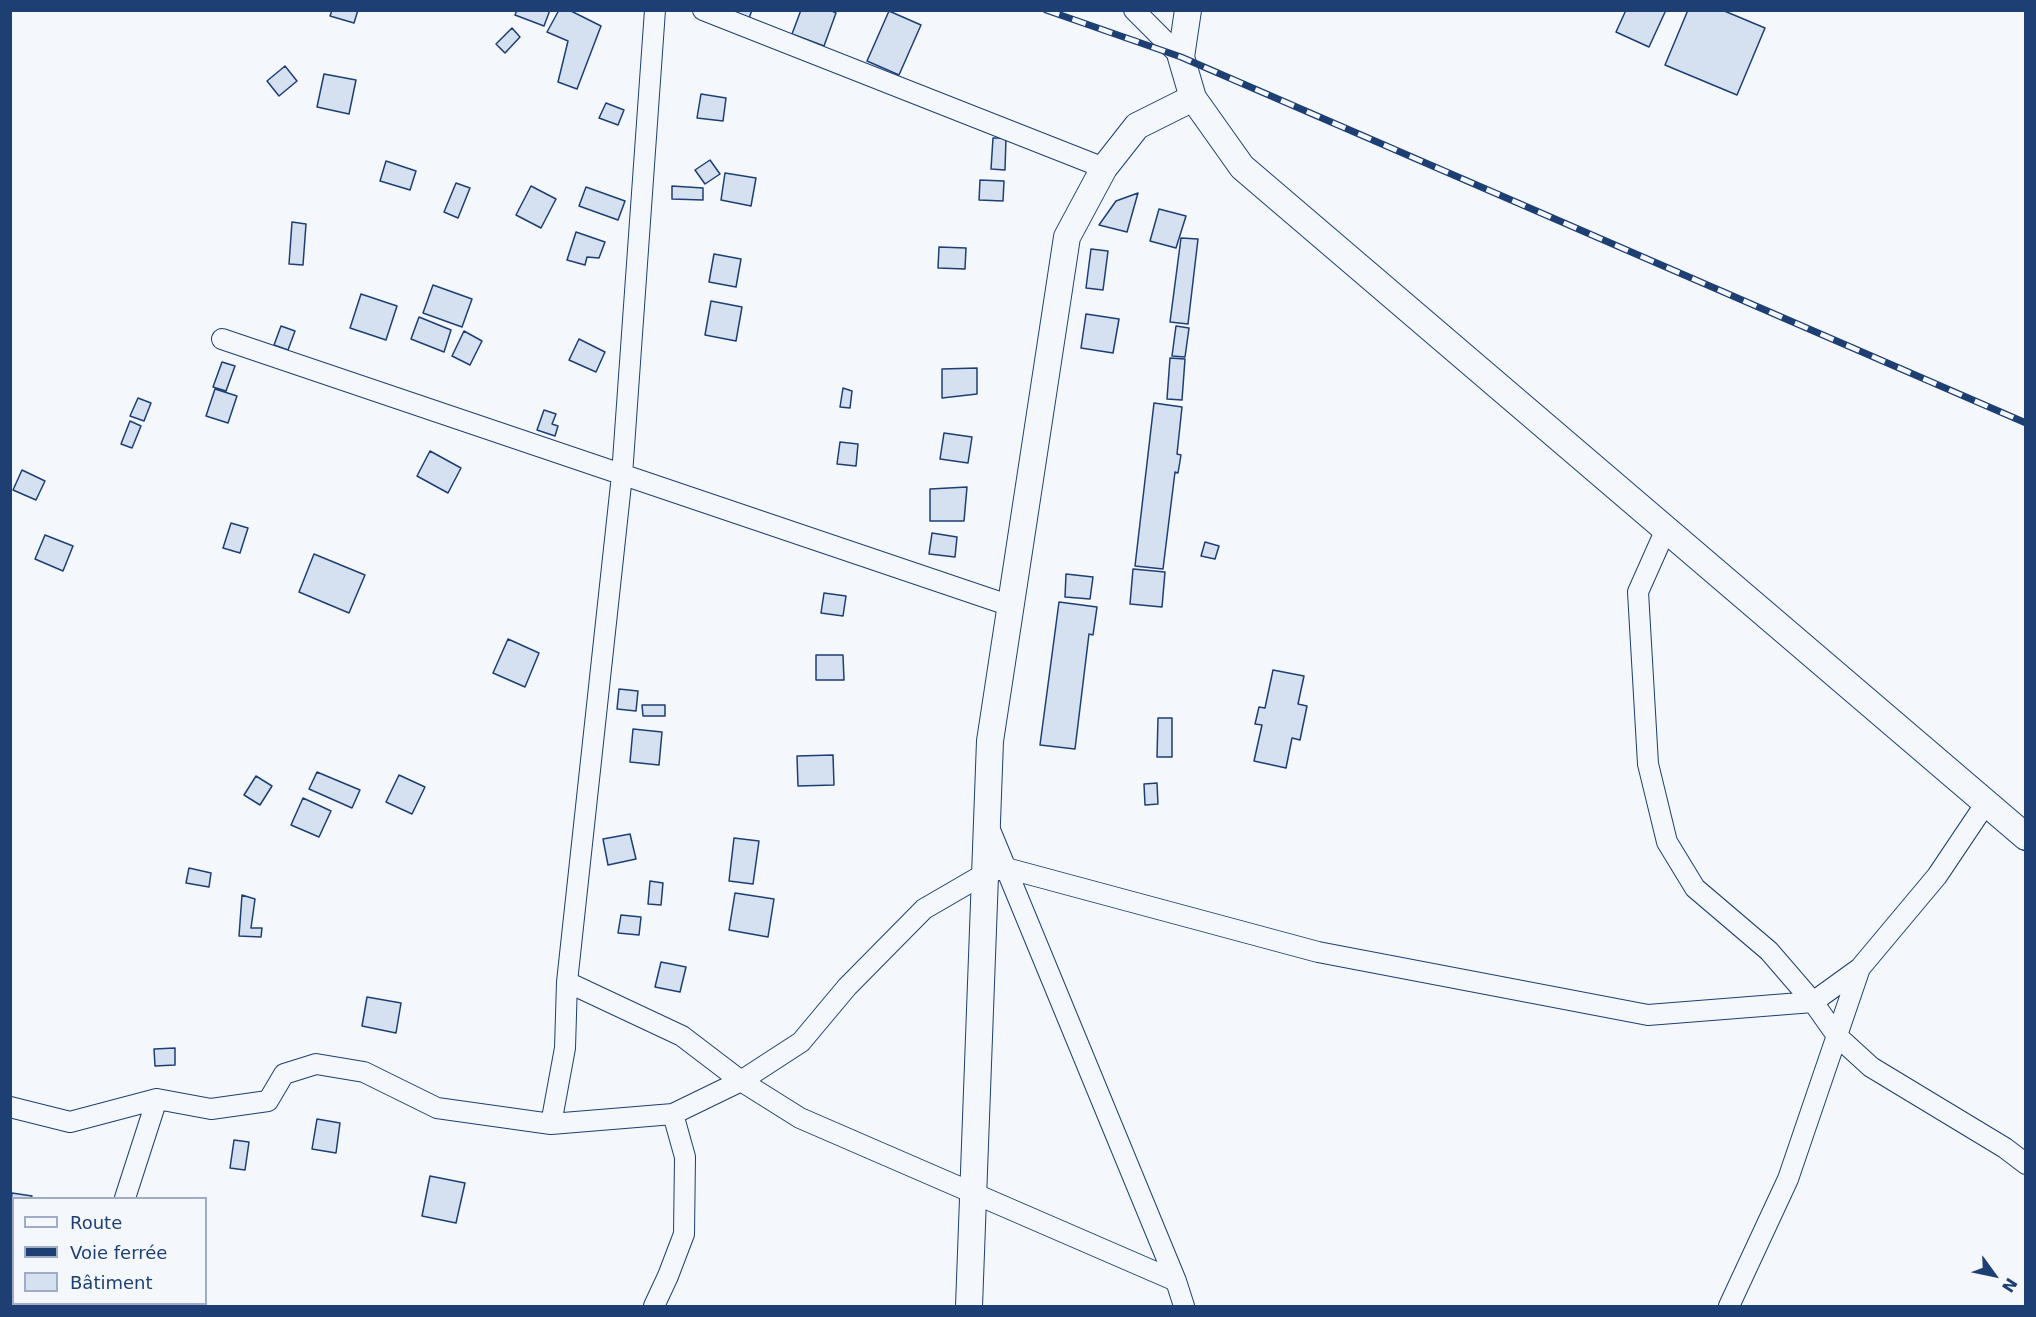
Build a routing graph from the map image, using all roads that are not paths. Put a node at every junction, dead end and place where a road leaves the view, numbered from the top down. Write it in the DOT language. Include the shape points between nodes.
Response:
graph roads {
  1 [pos="655,10"];
  2 [pos="703,10"];
  3 [pos="1134,10"];
  4 [pos="1188,10"];
  5 [pos="1181,57"];
  6 [pos="1193,98"];
  7 [pos="1104,168"];
  8 [pos="222,339"];
  9 [pos="622,475"];
  10 [pos="1666,529"];
  11 [pos="1011,606"];
  12 [pos="1986,803"];
  13 [pos="2025,837"];
  14 [pos="996,871"];
  15 [pos="1860,968"];
  16 [pos="567,982"];
  17 [pos="1814,1002"];
  18 [pos="1837,1036"];
  19 [pos="741,1081"];
  20 [pos="157,1099"];
  21 [pos="10,1107"];
  22 [pos="673,1114"];
  23 [pos="551,1125"];
  24 [pos="2025,1164"];
  25 [pos="974,1194"];
  26 [pos="125,1197"];
  27 [pos="1176,1281"];
  28 [pos="654,1306"];
  29 [pos="969,1306"];
  30 [pos="1184,1306"];
  31 [pos="1729,1306"];
  1 -- 9 [label="street"];
  2 -- 7 [label="street"];
  3 -- 5 [label="street"];
  4 -- 5 [label="main road"];
  5 -- 6 [label="main road"];
  6 -- 7 [label="main road" via="1137,126"];
  6 -- 10 [label="main road" via="1242,167"];
  7 -- 11 [label="main road" via="1067,237"];
  8 -- 9 [label="street"];
  9 -- 11 [label="street"];
  9 -- 16 [label="street"];
  10 -- 12 [label="main road"];
  10 -- 17 [label="street" via="1638,592 1648,764 1667,842 1695,888 1769,951"];
  11 -- 14 [label="main road" via="990,741 987,823"];
  12 -- 13 [label="main road"];
  12 -- 15 [label="street" via="1937,876"];
  14 -- 17 [label="street" via="1318,952 1648,1015"];
  14 -- 19 [label="street" via="924,909 847,987 801,1042"];
  14 -- 25 [label="main road"];
  14 -- 27 [label="street"];
  15 -- 17 [label="street"];
  15 -- 18 [label="street"];
  16 -- 19 [label="street" via="682,1036"];
  16 -- 23 [label="street" via="565,1048"];
  17 -- 18 [label="street"];
  18 -- 24 [label="street" via="1871,1067"];
  18 -- 31 [label="street" via="1788,1179"];
  19 -- 22 [label="street"];
  19 -- 25 [label="street" via="800,1119"];
  20 -- 21 [label="street" via="70,1122"];
  20 -- 23 [label="street" via="211,1110 268,1101 284,1074 316,1064 364,1072 437,1108"];
  20 -- 26 [label="street"];
  22 -- 23 [label="street"];
  22 -- 28 [label="street" via="685,1157 684,1234"];
  25 -- 27 [label="street"];
  25 -- 29 [label="main road"];
  27 -- 30 [label="street"];
}
